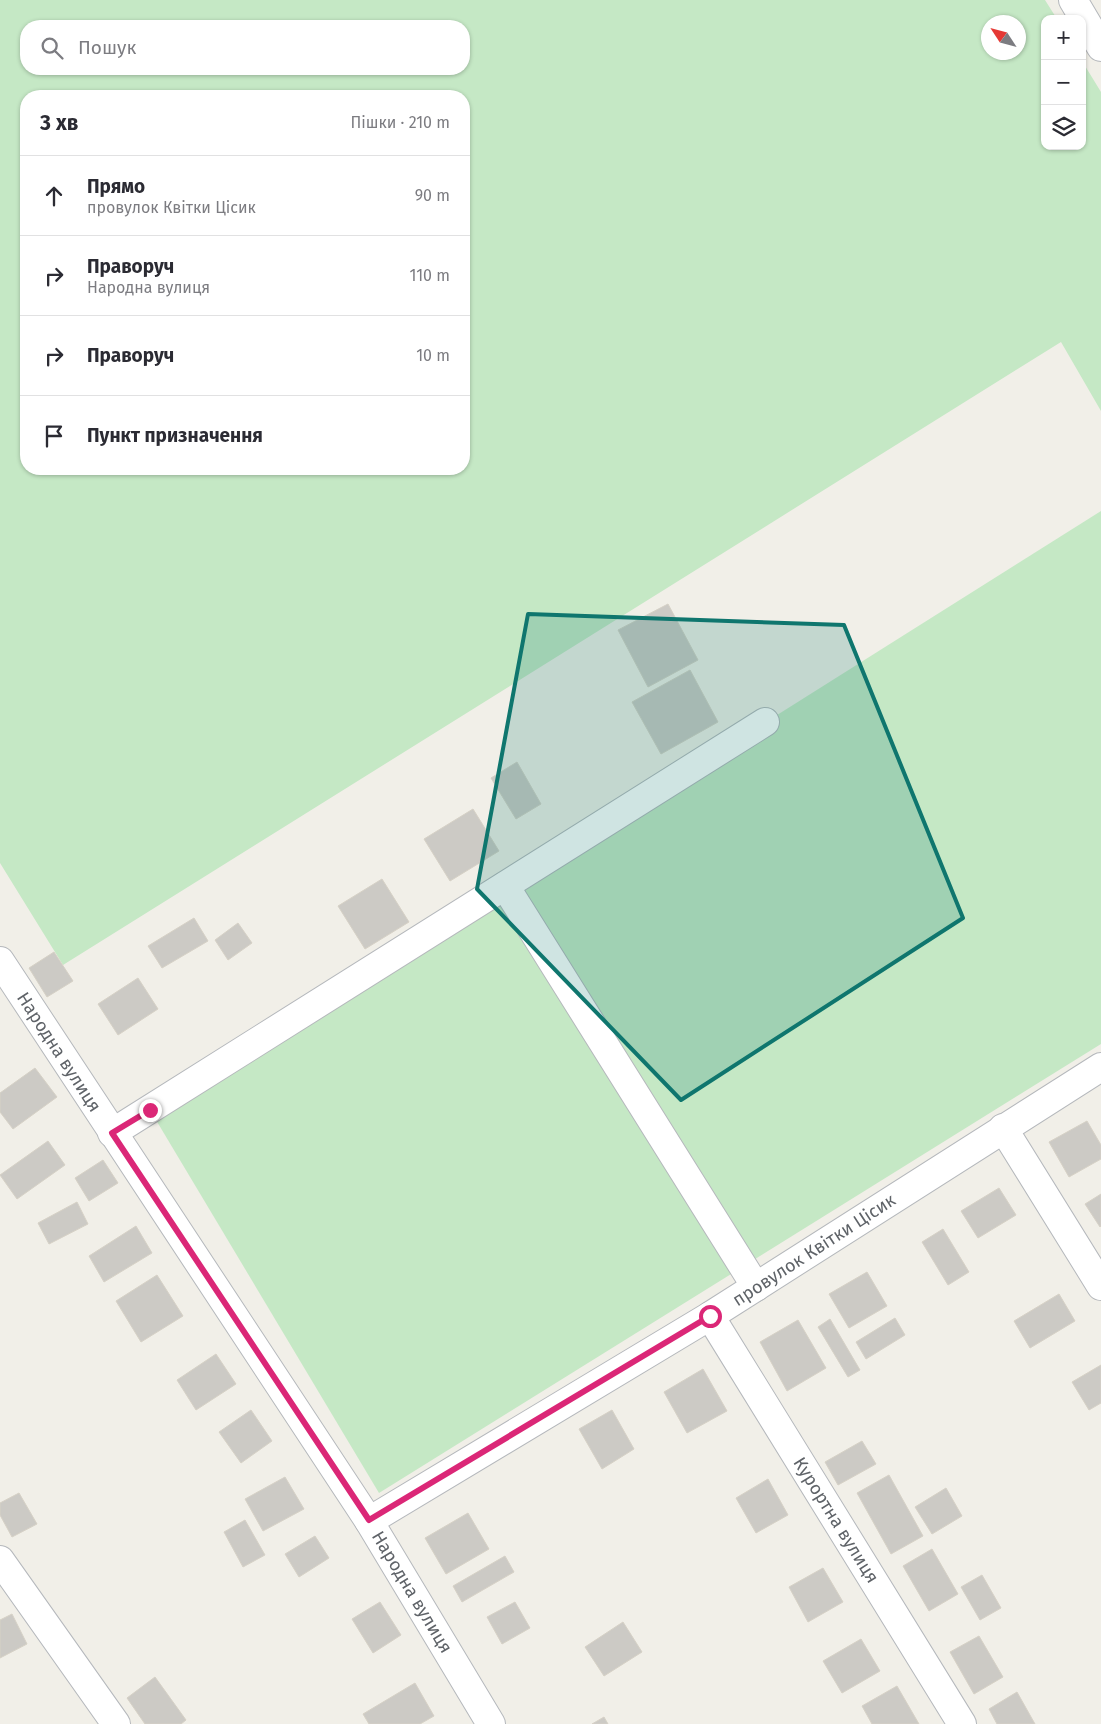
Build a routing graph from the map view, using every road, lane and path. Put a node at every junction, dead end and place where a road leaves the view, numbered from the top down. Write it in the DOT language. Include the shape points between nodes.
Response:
graph roads {
  1 [pos="1073,0"];
  2 [pos="1101,47"];
  3 [pos="765,722"];
  4 [pos="505,886"];
  5 [pos="0,961"];
  6 [pos="1101,1067"];
  7 [pos="1003,1128"];
  8 [pos="112,1133"];
  9 [pos="1101,1286"];
  10 [pos="756,1287"];
  11 [pos="710,1316"];
  12 [pos="369,1520"];
  13 [pos="0,1560"];
  14 [pos="489,1723"];
  15 [pos="116,1724"];
  16 [pos="962,1724"];
  1 -- 2 [label="street"];
  3 -- 4 [label="street"];
  4 -- 8 [label="street"];
  4 -- 10 [label="street"];
  5 -- 8 [label="street, Народна вулиця"];
  6 -- 7 [label="street, провулок Квітки Цісик"];
  7 -- 9 [label="street"];
  7 -- 10 [label="street, провулок Квітки Цісик"];
  8 -- 12 [label="street, Народна вулиця"];
  10 -- 11 [label="street, провулок Квітки Цісик"];
  11 -- 12 [label="street, провулок Квітки Цісик"];
  11 -- 16 [label="street, Курортна вулиця"];
  12 -- 14 [label="street, Народна вулиця"];
  13 -- 15 [label="street"];
}
